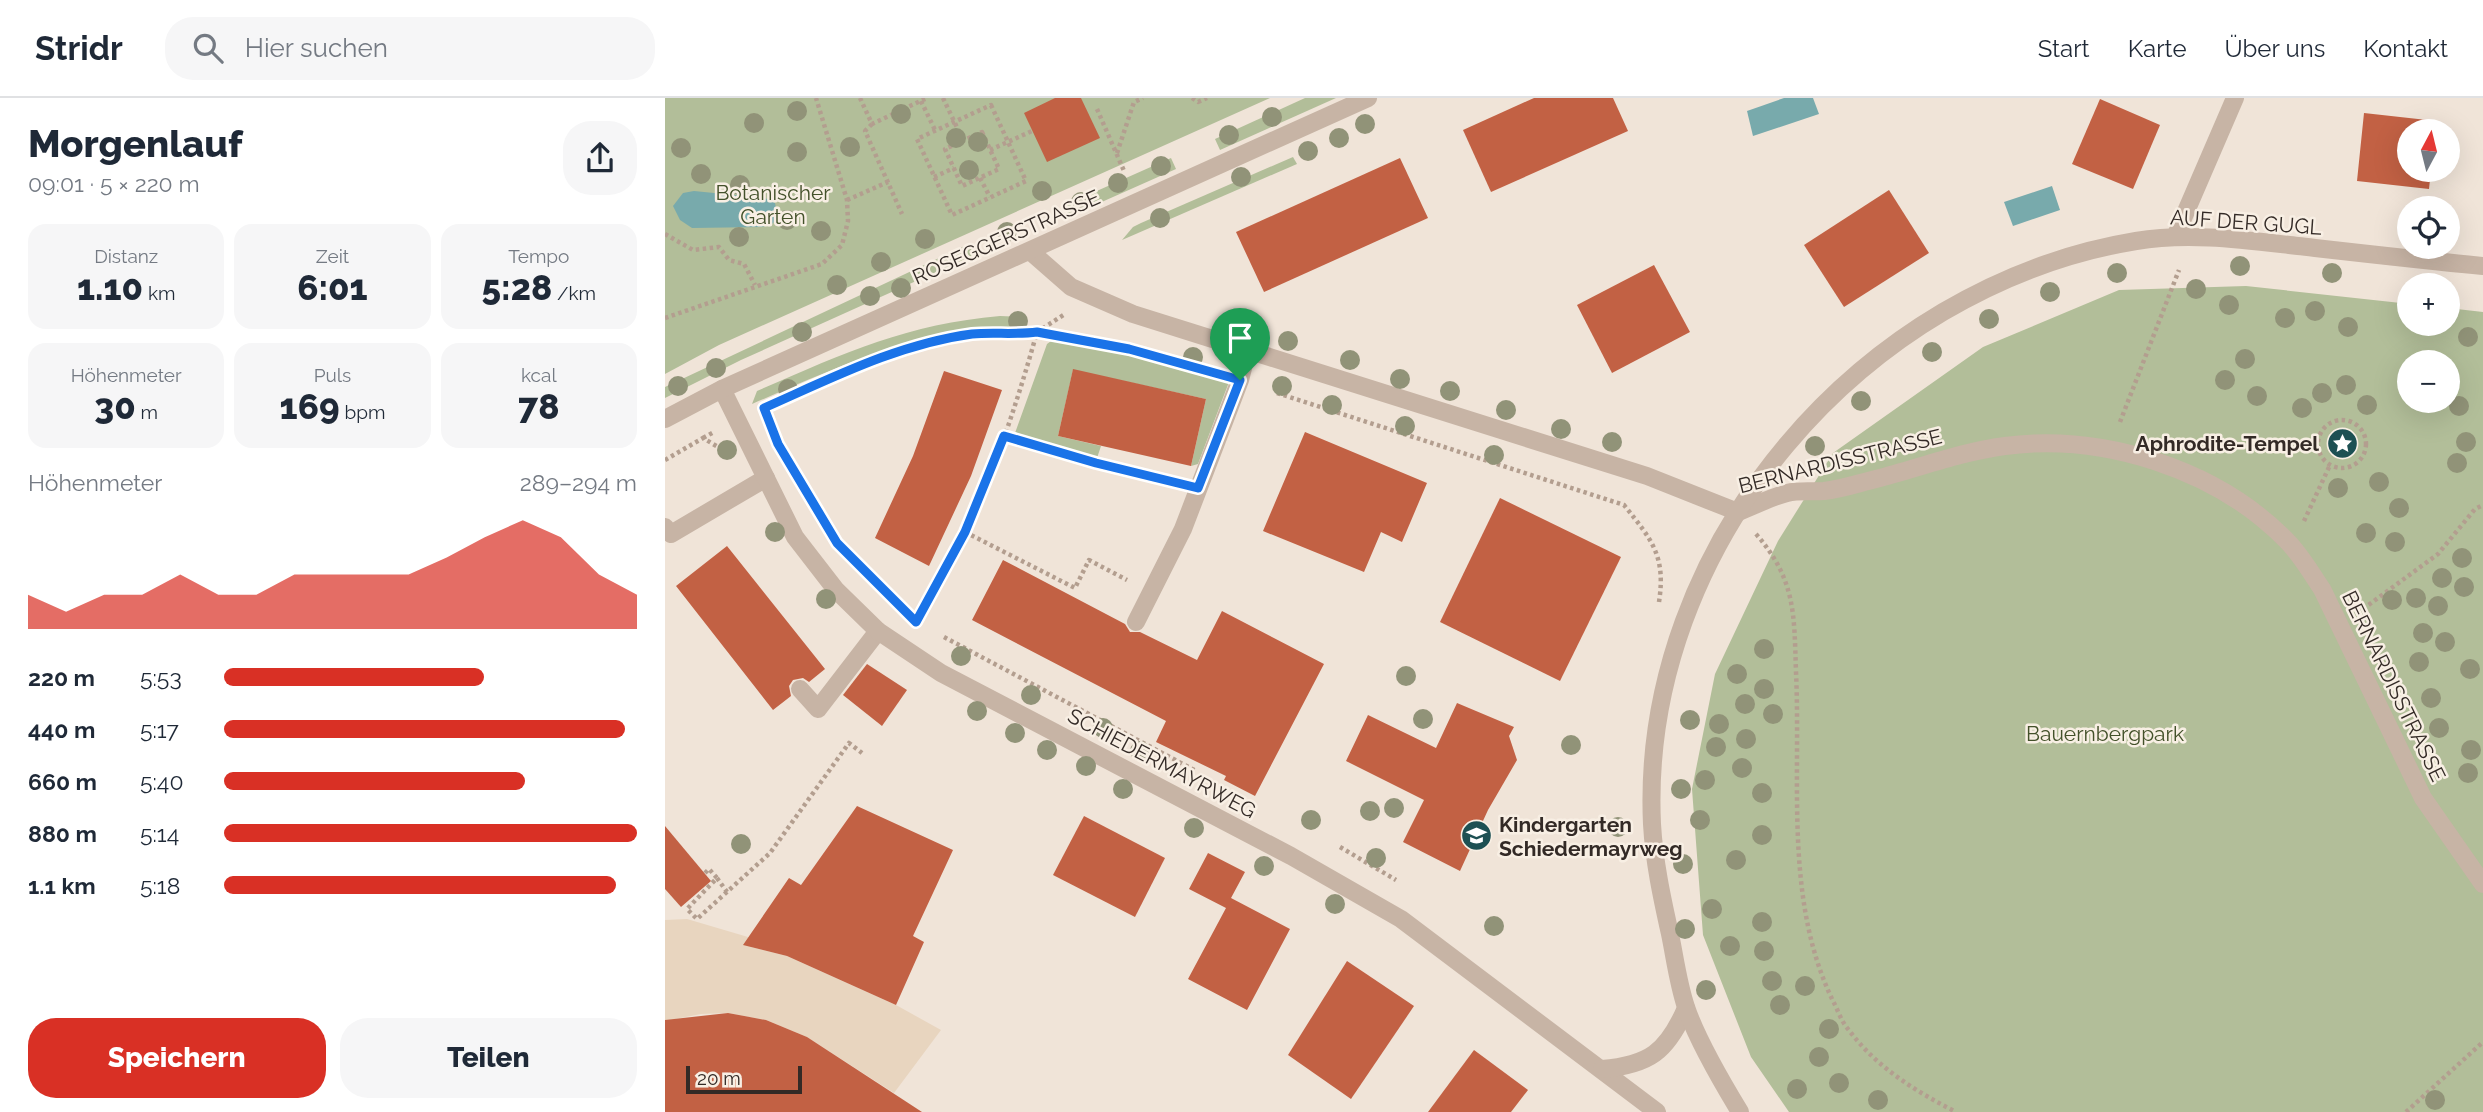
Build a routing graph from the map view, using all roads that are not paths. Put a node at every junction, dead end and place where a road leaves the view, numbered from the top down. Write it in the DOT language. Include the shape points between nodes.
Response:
graph roads {
  1 [pos="1368,98"];
  2 [pos="2235,98"];
  3 [pos="2175,237"];
  4 [pos="1031,252"];
  5 [pos="2483,266"];
  6 [pos="1247,352"];
  7 [pos="722,389"];
  8 [pos="665,419"];
  9 [pos="766,478"];
  10 [pos="1738,512"];
  11 [pos="665,527"];
  12 [pos="1136,622"];
  13 [pos="878,631"];
  14 [pos="800,689"];
  15 [pos="2483,884"];
  16 [pos="1686,1008"];
  17 [pos="1602,1069"];
  18 [pos="1657,1112"];
  19 [pos="1740,1112"];
  1 -- 4 [label="street, ROSEGGERSTRASSE"];
  2 -- 3 [label="street"];
  3 -- 5 [label="street, AUF DER GUGL"];
  3 -- 10 [label="street, AUF DER GUGL" via="2134,241 2020,274 1923,324 1823,402"];
  4 -- 6 [label="street, BERNARDISSTRASSE" via="1071,287 1133,314"];
  4 -- 7 [label="street, ROSEGGERSTRASSE"];
  6 -- 10 [label="street, BERNARDISSTRASSE" via="1647,476"];
  6 -- 12 [label="street" via="1198,488"];
  7 -- 8 [label="street, ROSEGGERSTRASSE"];
  7 -- 9 [label="street, SCHIEDERMAYRWEG"];
  9 -- 11 [label="street" via="671,534"];
  9 -- 13 [label="street, SCHIEDERMAYRWEG" via="795,537 836,590"];
  10 -- 15 [label="street, BERNARDISSTRASSE" via="1788,493 1826,491 1944,457 2006,446 2067,443 2156,461 2189,475 2243,506 2288,542 2322,589 2423,798"];
  10 -- 16 [label="street, AUF DER GUGL" via="1691,600 1662,707 1654,765 1652,823 1659,883"];
  13 -- 14 [label="street" via="818,709"];
  13 -- 17 [label="street, SCHIEDERMAYRWEG" via="941,673 1291,856 1401,919"];
  16 -- 17 [label="street" via="1674,1036 1653,1056 1628,1067"];
  16 -- 19 [label="street, AUF DER GUGL"];
  17 -- 18 [label="street, SCHIEDERMAYRWEG"];
}
